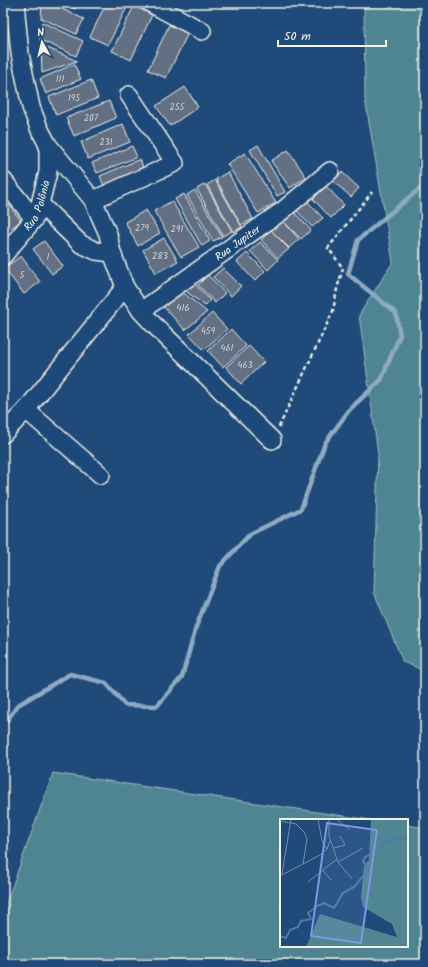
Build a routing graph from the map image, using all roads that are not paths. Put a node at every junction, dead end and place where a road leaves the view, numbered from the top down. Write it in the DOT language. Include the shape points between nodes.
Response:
graph roads {
  1 [pos="17,3"];
  2 [pos="150,3"];
  3 [pos="202,31"];
  4 [pos="129,95"];
  5 [pos="48,145"];
  6 [pos="330,171"];
  7 [pos="3,180"];
  8 [pos="93,200"];
  9 [pos="37,211"];
  10 [pos="112,253"];
  11 [pos="3,256"];
  12 [pos="125,287"];
  13 [pos="141,311"];
  14 [pos="26,410"];
  15 [pos="3,434"];
  16 [pos="272,440"];
  17 [pos="101,475"];
  1 -- 5 [label="street" via="20,54 25,81 31,107"];
  2 -- 3 [label="street"];
  4 -- 8 [label="street" via="175,163"];
  5 -- 8 [label="street"];
  5 -- 9 [label="street, Rua Polônia" via="48,172"];
  6 -- 13 [label="street, Rua Jupiter" via="282,211"];
  7 -- 9 [label="street"];
  8 -- 10 [label="street" via="108,234"];
  9 -- 10 [label="street" via="81,244 96,251"];
  9 -- 11 [label="street, Rua Polônia"];
  10 -- 12 [label="street"];
  12 -- 13 [label="street"];
  12 -- 14 [label="street"];
  13 -- 16 [label="street"];
  14 -- 15 [label="street"];
  14 -- 17 [label="street"];
}
